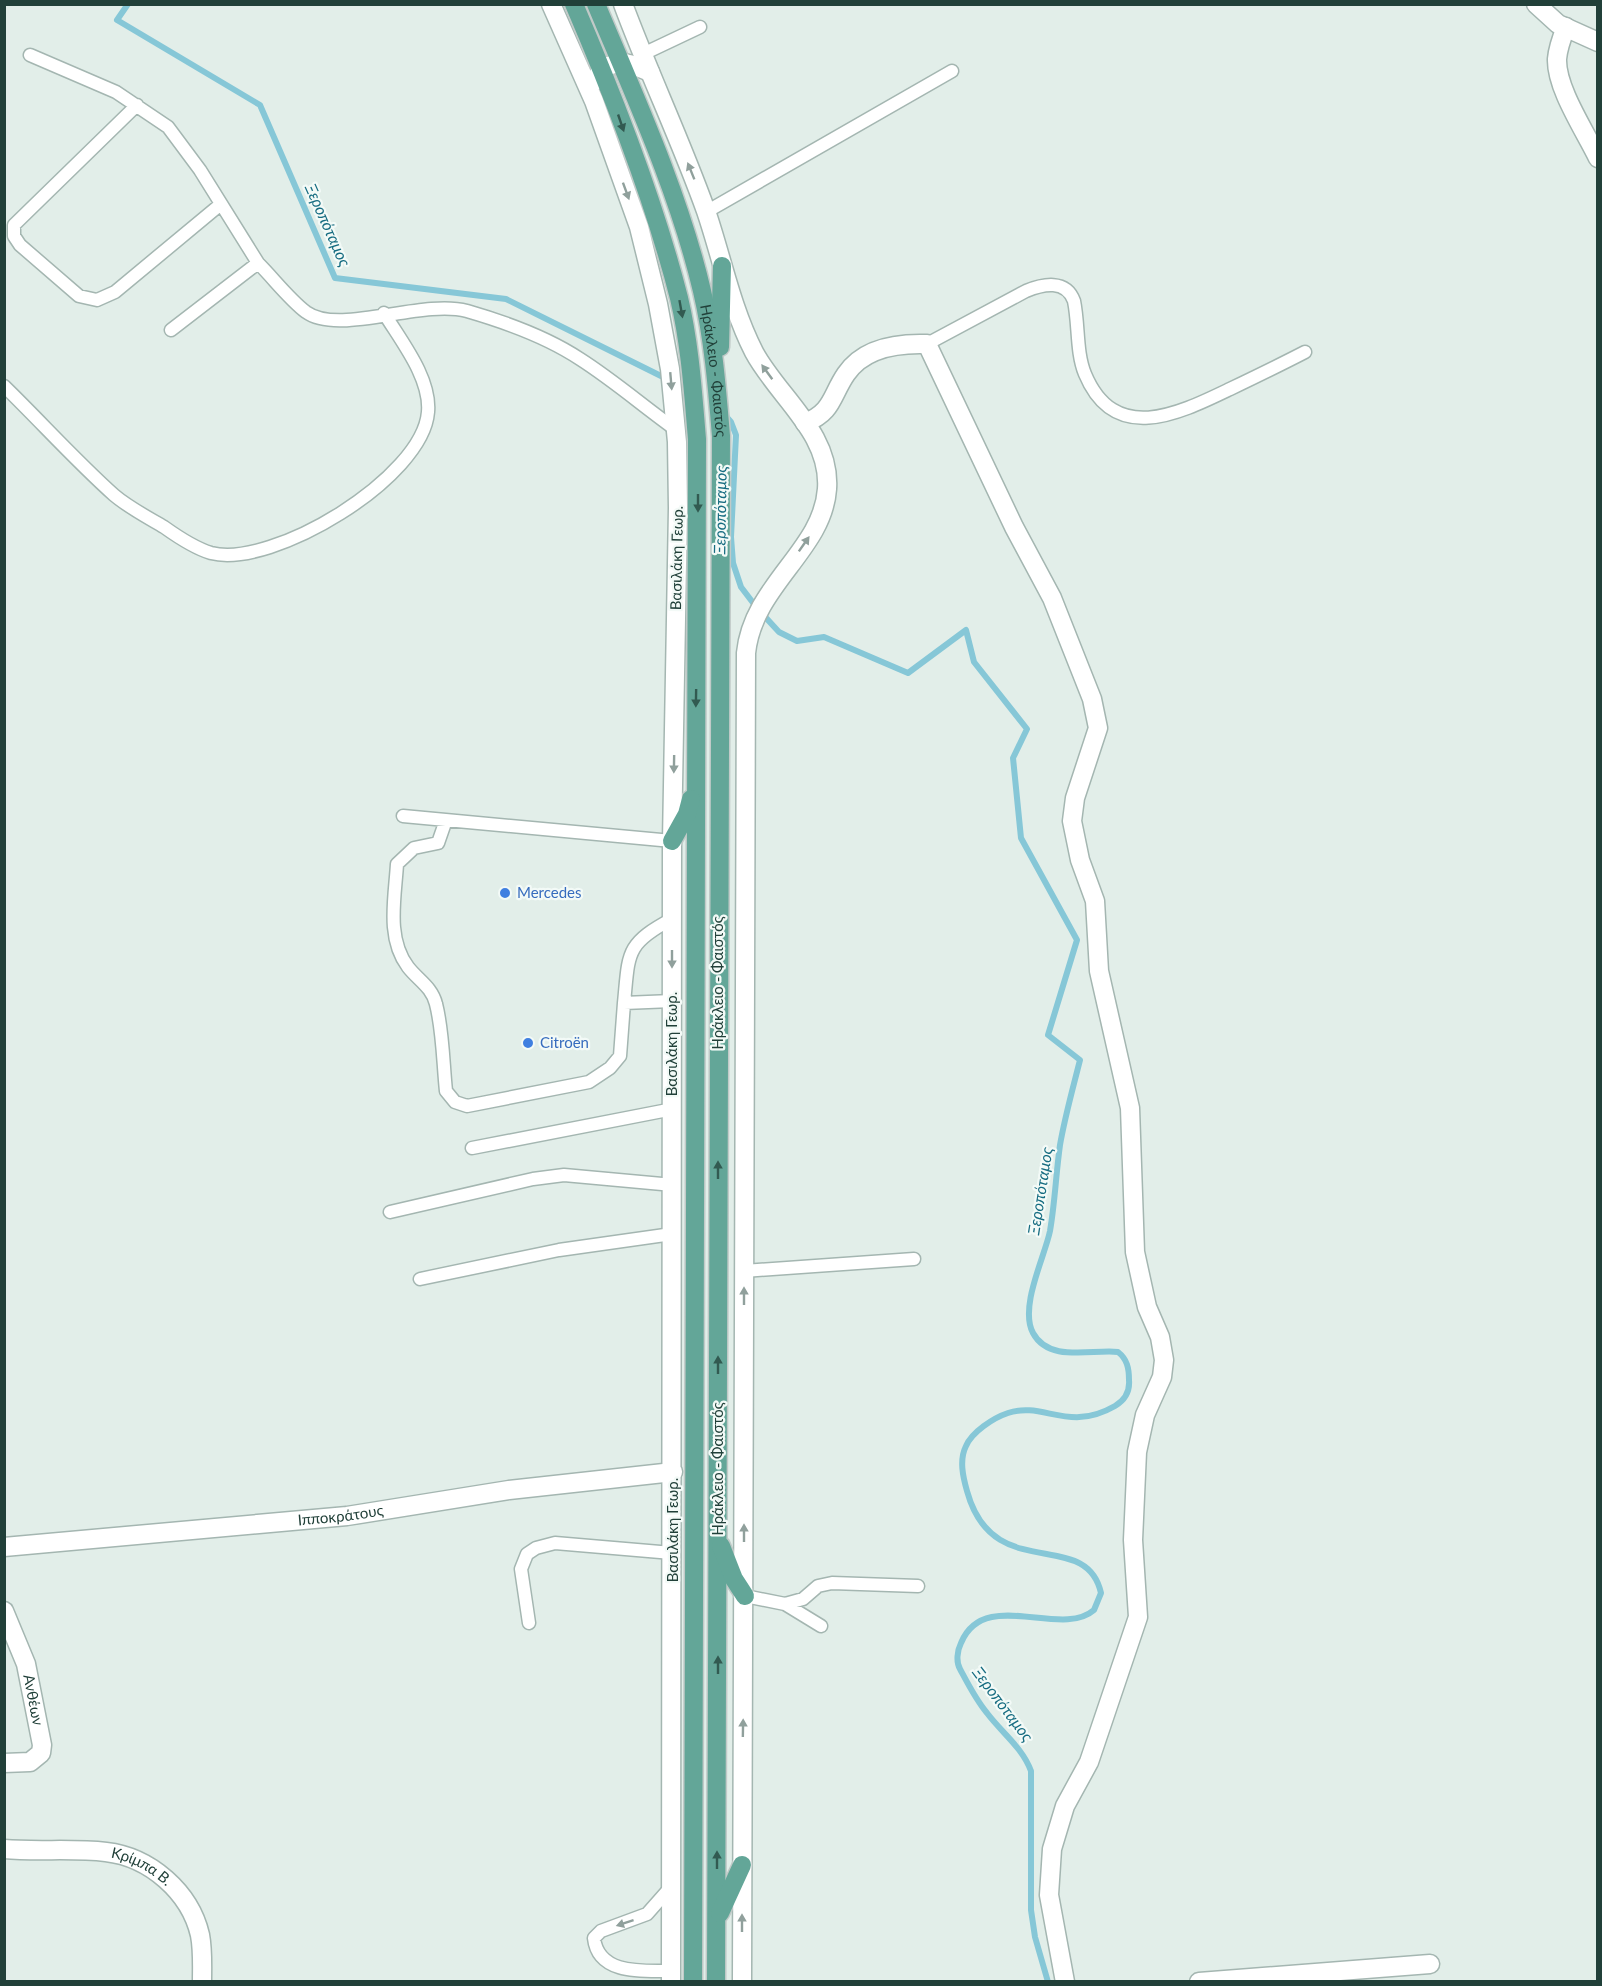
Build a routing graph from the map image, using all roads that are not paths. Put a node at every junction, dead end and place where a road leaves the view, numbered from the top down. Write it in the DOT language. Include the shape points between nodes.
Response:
graph roads {
  1 [pos="551,4"];
  2 [pos="574,4"];
  3 [pos="596,4"];
  4 [pos="1536,4"];
  5 [pos="624,7"];
  6 [pos="560,26"];
  7 [pos="700,27"];
  8 [pos="1566,27"];
  9 [pos="1598,42"];
  10 [pos="616,53"];
  11 [pos="643,54"];
  12 [pos="30,55"];
  13 [pos="598,60"];
  14 [pos="952,71"];
  15 [pos="650,72"];
  16 [pos="137,105"];
  17 [pos="597,109"];
  18 [pos="1598,158"];
  19 [pos="221,204"];
  20 [pos="706,212"];
  21 [pos="258,263"];
  22 [pos="722,266"];
  23 [pos="384,313"];
  24 [pos="171,330"];
  25 [pos="927,344"];
  26 [pos="1305,352"];
  27 [pos="4,386"];
  28 [pos="806,423"];
  29 [pos="675,429"];
  30 [pos="721,435"];
  31 [pos="695,783"];
  32 [pos="403,816"];
  33 [pos="446,820"];
  34 [pos="672,841"];
  35 [pos="672,919"];
  36 [pos="672,1001"];
  37 [pos="624,1003"];
  38 [pos="672,1109"];
  39 [pos="472,1148"];
  40 [pos="672,1185"];
  41 [pos="390,1212"];
  42 [pos="672,1234"];
  43 [pos="914,1259"];
  44 [pos="744,1271"];
  45 [pos="420,1279"];
  46 [pos="673,1472"];
  47 [pos="718,1539"];
  48 [pos="4,1547"];
  49 [pos="672,1553"];
  50 [pos="918,1586"];
  51 [pos="745,1596"];
  52 [pos="785,1604"];
  53 [pos="4,1611"];
  54 [pos="529,1623"];
  55 [pos="821,1626"];
  56 [pos="4,1762"];
  57 [pos="4,1849"];
  58 [pos="742,1865"];
  59 [pos="670,1888"];
  60 [pos="717,1924"];
  61 [pos="1430,1964"];
  62 [pos="671,1976"];
  63 [pos="202,1982"];
  64 [pos="693,1982"];
  65 [pos="716,1982"];
  66 [pos="742,1982"];
  67 [pos="1065,1982"];
  68 [pos="1199,1982"];
  1 -- 6 [label="street, Βασιλάκη Γεωρ."];
  2 -- 13 [label="main road, Ηράκλειο - Φαιστός"];
  3 -- 10 [label="main road, Ηράκλειο - Φαιστός"];
  4 -- 8 [label="street"];
  5 -- 10 [label="street"];
  5 -- 11 [label="street"];
  6 -- 13 [label="street"];
  6 -- 17 [label="street, Βασιλάκη Γεωρ."];
  7 -- 11 [label="lane"];
  8 -- 9 [label="street"];
  8 -- 18 [label="street" via="1558,49 1558,69"];
  10 -- 13 [label="street"];
  10 -- 15 [label="street"];
  10 -- 30 [label="main road, Ηράκλειο - Φαιστός" via="681,218 702,291 715,365"];
  11 -- 15 [label="street"];
  12 -- 16 [label="lane"];
  13 -- 17 [label="street"];
  13 -- 31 [label="main road, Ηράκλειο - Φαιστός, one-way" via="657,225 679,298 692,368 698,506"];
  14 -- 20 [label="lane"];
  20 -- 15 [label="street, one-way"];
  16 -- 19 [label="lane" via="168,127"];
  16 -- 19 [label="lane" via="14,225 20,244 80,296 97,300 115,292"];
  17 -- 29 [label="street, Βασιλάκη Γεωρ., one-way" via="639,226 670,369"];
  19 -- 21 [label="lane"];
  20 -- 22 [label="street"];
  21 -- 23 [label="lane" via="307,312 320,319 352,321"];
  21 -- 24 [label="lane"];
  28 -- 22 [label="street, one-way" via="754,352"];
  22 -- 30 [label="main road"];
  23 -- 27 [label="lane" via="423,381 429,410 425,429 406,459 379,486 319,526 254,554 232,557 210,552 185,541 116,496"];
  23 -- 29 [label="lane" via="465,310 519,329 579,358"];
  25 -- 26 [label="lane" via="1026,291 1060,286 1072,296 1082,366 1092,386 1114,410 1149,419 1180,412"];
  25 -- 28 [label="street" via="884,347 858,361 847,372 823,415"];
  25 -- 67 [label="street" via="1052,598 1092,699 1098,728 1074,798 1072,821 1080,860 1095,901 1099,971 1130,1108 1135,1252 1164,1360 1137,1452 1133,1540 1138,1617 1089,1762 1065,1806 1052,1849 1049,1895"];
  44 -- 28 [label="street, one-way" via="747,643 754,618 769,590 812,533 825,503 824,457"];
  29 -- 34 [label="street, Βασιλάκη Γεωρ., one-way" via="678,508"];
  47 -- 30 [label="main road, Ηράκλειο - Φαιστός, one-way"];
  31 -- 34 [label="main road" via="687,814"];
  31 -- 64 [label="main road, Ηράκλειο - Φαιστός"];
  32 -- 33 [label="lane"];
  33 -- 34 [label="lane"];
  33 -- 37 [label="lane" via="438,843 414,848 397,864 393,930 398,953 429,988 436,1004 446,1091 454,1102 467,1106 589,1082 620,1056"];
  34 -- 35 [label="street, Βασιλάκη Γεωρ."];
  35 -- 36 [label="street, Βασιλάκη Γεωρ., one-way"];
  35 -- 37 [label="lane" via="644,934 634,945"];
  36 -- 37 [label="lane"];
  36 -- 38 [label="street, Βασιλάκη Γεωρ."];
  38 -- 39 [label="lane"];
  38 -- 40 [label="street, Βασιλάκη Γεωρ."];
  40 -- 41 [label="lane" via="564,1175"];
  40 -- 42 [label="street, Βασιλάκη Γεωρ."];
  42 -- 45 [label="lane" via="559,1250"];
  42 -- 46 [label="street, Βασιλάκη Γεωρ."];
  43 -- 44 [label="lane"];
  51 -- 44 [label="street, one-way"];
  46 -- 48 [label="street, Ιπποκράτους" via="509,1490 347,1516"];
  46 -- 49 [label="street, Βασιλάκη Γεωρ."];
  47 -- 51 [label="main road"];
  60 -- 47 [label="main road, Ηράκλειο - Φαιστός, one-way"];
  49 -- 54 [label="lane" via="555,1543 536,1548 527,1554 521,1569"];
  49 -- 59 [label="street, Βασιλάκη Γεωρ."];
  50 -- 52 [label="lane" via="832,1583"];
  51 -- 52 [label="lane"];
  58 -- 51 [label="street, one-way"];
  52 -- 55 [label="lane"];
  53 -- 56 [label="street, Ανθέων" via="26,1664 42,1745 41,1753 30,1762"];
  57 -- 63 [label="street, Κρίμπα Β." via="105,1851 144,1863 173,1886 190,1909 200,1938"];
  58 -- 60 [label="main road"];
  66 -- 58 [label="street, one-way"];
  59 -- 62 [label="street, Βασιλάκη Γεωρ."];
  59 -- 62 [label="lane, one-way" via="647,1914 601,1931 594,1938 595,1948 610,1965"];
  60 -- 65 [label="main road, Ηράκλειο - Φαιστός"];
  61 -- 68 [label="street"];
}
